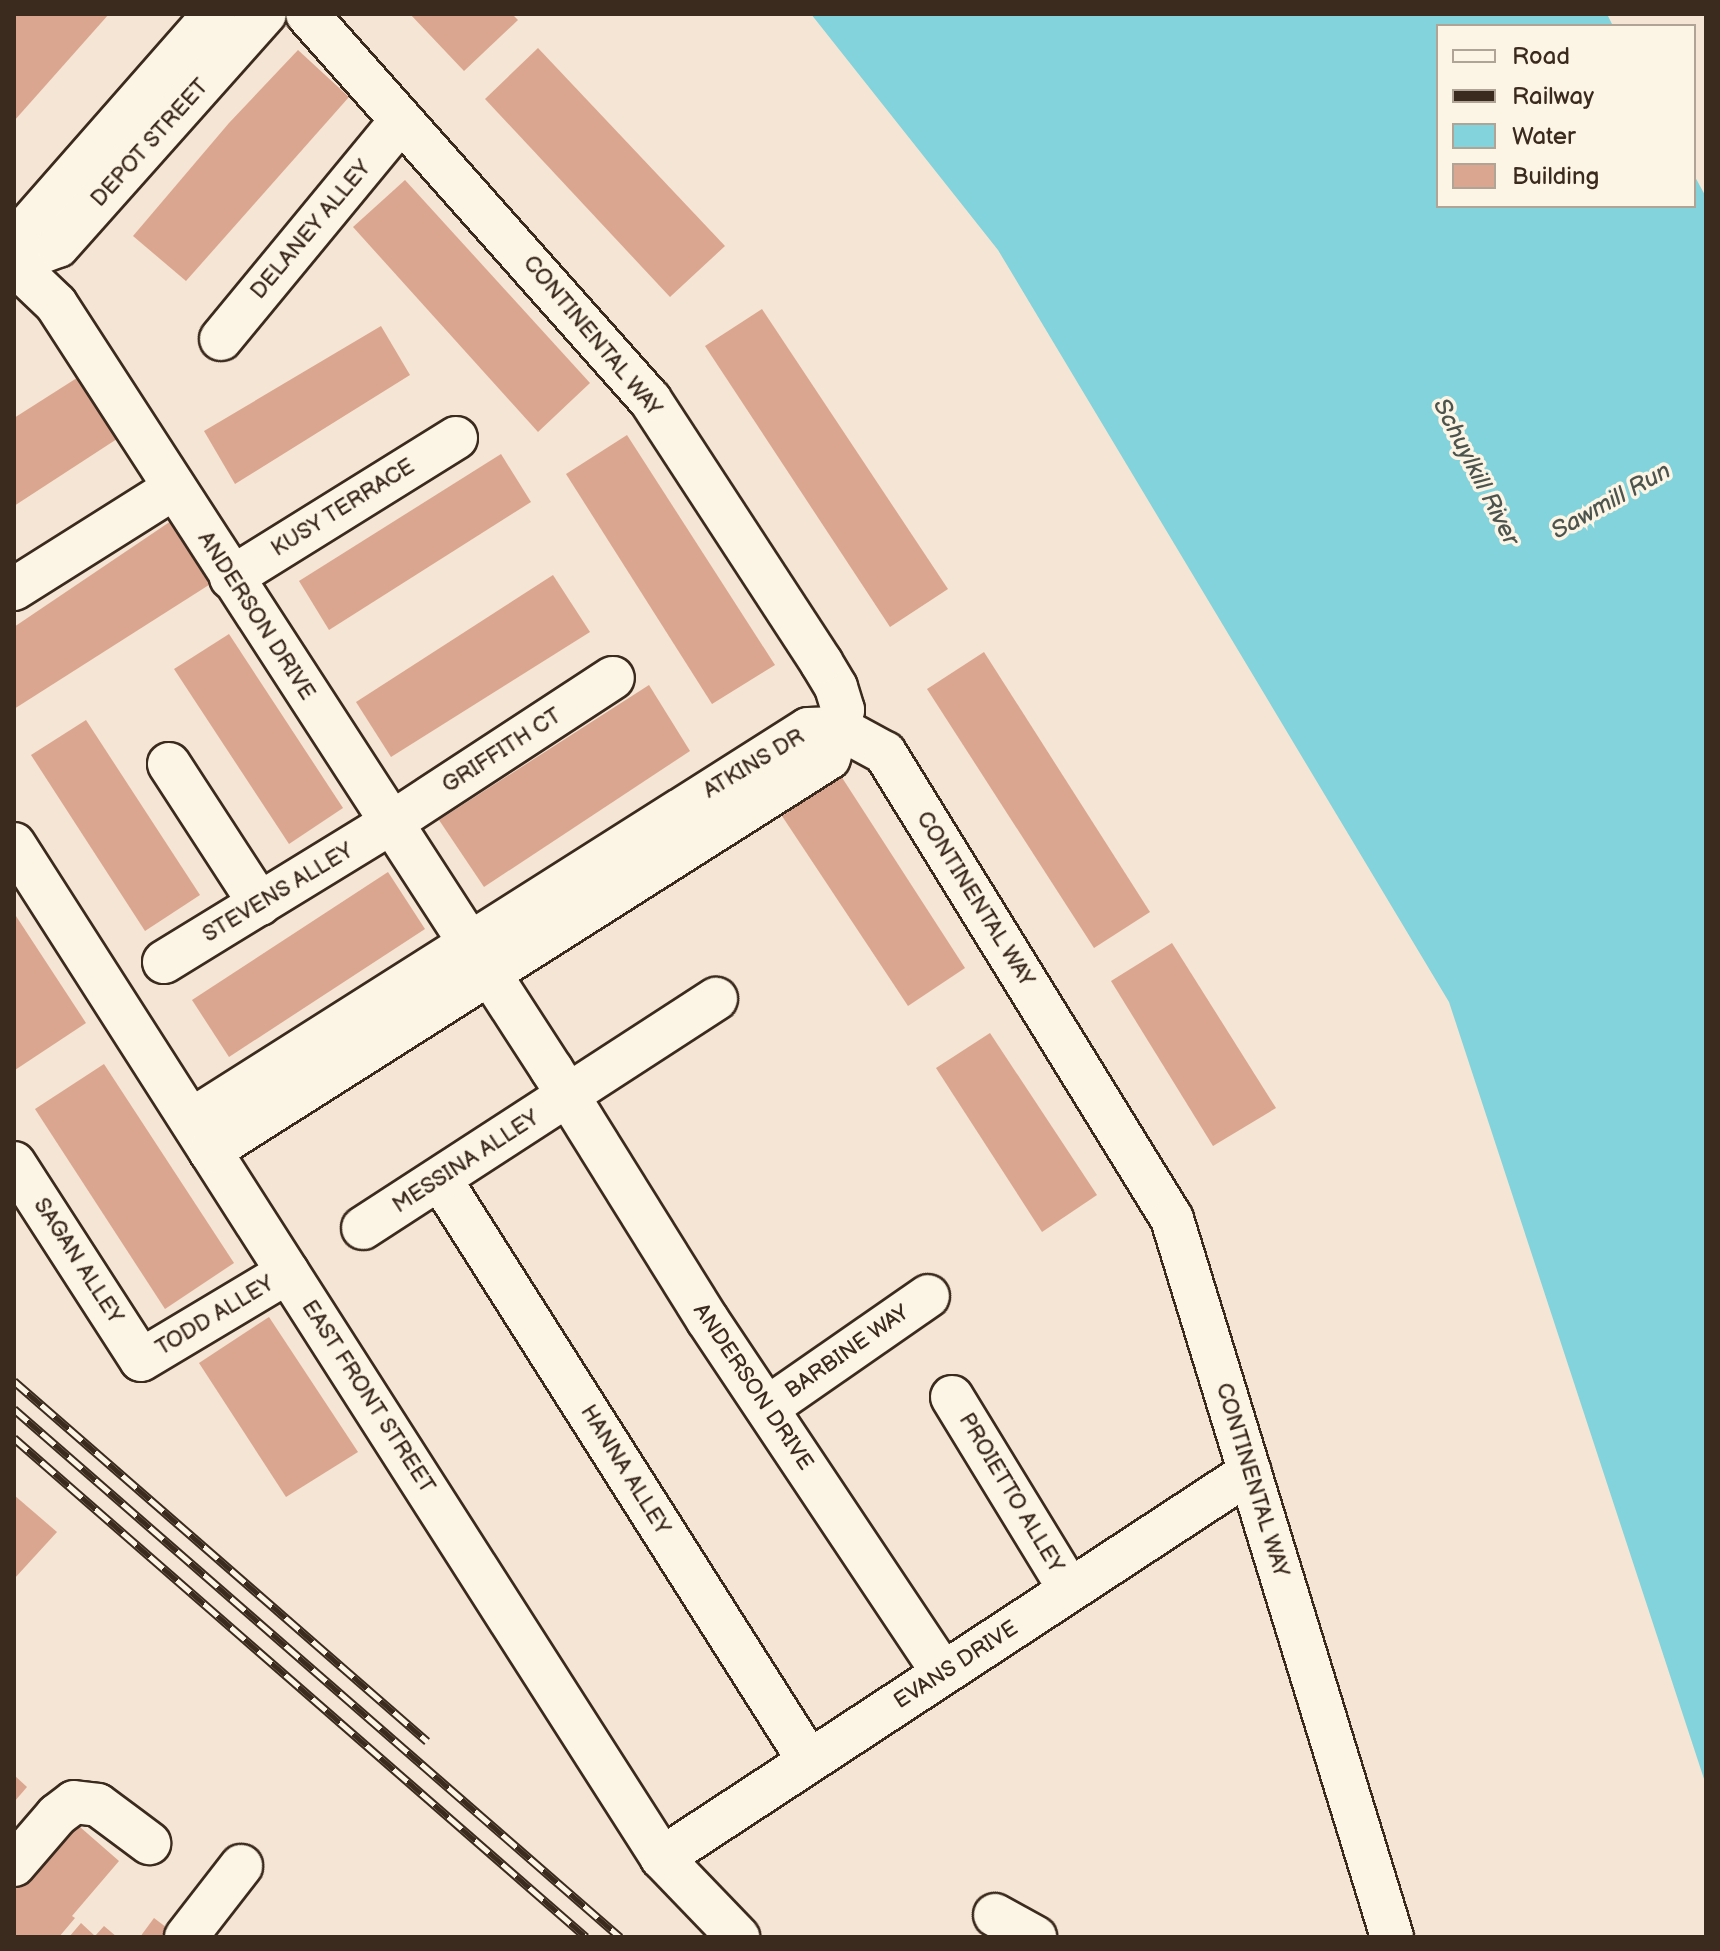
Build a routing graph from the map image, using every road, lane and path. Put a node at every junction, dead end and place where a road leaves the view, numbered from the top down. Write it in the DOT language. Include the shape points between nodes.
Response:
graph roads {
  1 [pos="214,14"];
  2 [pos="265,14"];
  3 [pos="307,14"];
  4 [pos="401,121"];
  5 [pos="17,264"];
  6 [pos="221,339"];
  7 [pos="456,438"];
  8 [pos="173,489"];
  9 [pos="231,578"];
  10 [pos="14,589"];
  11 [pos="613,678"];
  12 [pos="839,728"];
  13 [pos="169,764"];
  14 [pos="391,823"];
  15 [pos="14,844"];
  16 [pos="260,904"];
  17 [pos="478,959"];
  18 [pos="164,962"];
  19 [pos="716,999"];
  20 [pos="569,1097"];
  21 [pos="200,1135"];
  22 [pos="14,1163"];
  23 [pos="440,1179"];
  24 [pos="363,1228"];
  25 [pos="288,1272"];
  26 [pos="928,1296"];
  27 [pos="141,1360"];
  28 [pos="952,1397"];
  29 [pos="767,1408"];
  30 [pos="1250,1472"];
  31 [pos="1070,1590"];
  32 [pos="943,1673"];
  33 [pos="809,1761"];
  34 [pos="149,1843"];
  35 [pos="662,1858"];
  36 [pos="14,1865"];
  37 [pos="241,1866"];
  38 [pos="995,1915"];
  39 [pos="186,1937"];
  40 [pos="738,1937"];
  41 [pos="1035,1937"];
  42 [pos="1392,1937"];
  1 -- 5 [label="street, DEPOT STREET" via="28,226"];
  2 -- 5 [label="street, DEPOT STREET" via="58,246"];
  3 -- 4 [label="street, CONTINENTAL WAY"];
  4 -- 6 [label="street, DELANEY ALLEY"];
  4 -- 12 [label="street, CONTINENTAL WAY" via="650,400 836,687 843,710"];
  5 -- 8 [label="street, ANDERSON DRIVE" via="56,304"];
  7 -- 9 [label="street, KUSY TERRACE"];
  8 -- 9 [label="street, ANDERSON DRIVE"];
  8 -- 10 [label="street"];
  9 -- 14 [label="street, ANDERSON DRIVE"];
  11 -- 14 [label="street, GRIFFITH CT"];
  12 -- 17 [label="street, ATKINS DR" via="808,729"];
  12 -- 30 [label="street, CONTINENTAL WAY" via="885,753 1172,1219"];
  13 -- 16 [label="street"];
  14 -- 16 [label="street, STEVENS ALLEY"];
  14 -- 17 [label="street, ANDERSON DRIVE"];
  15 -- 21 [label="street, EAST FRONT STREET"];
  16 -- 18 [label="street, STEVENS ALLEY"];
  17 -- 20 [label="street, ANDERSON DRIVE"];
  17 -- 21 [label="street, ATKINS DR"];
  19 -- 20 [label="street, MESSINA ALLEY"];
  20 -- 23 [label="street, MESSINA ALLEY"];
  20 -- 29 [label="street, ANDERSON DRIVE"];
  21 -- 25 [label="street, EAST FRONT STREET"];
  22 -- 27 [label="street, SAGAN ALLEY"];
  23 -- 24 [label="street, MESSINA ALLEY"];
  23 -- 33 [label="street, HANNA ALLEY"];
  25 -- 27 [label="street, TODD ALLEY"];
  25 -- 35 [label="street, EAST FRONT STREET"];
  26 -- 29 [label="street, BARBINE WAY"];
  28 -- 31 [label="street, PROIETTO ALLEY"];
  29 -- 32 [label="street, ANDERSON DRIVE"];
  30 -- 31 [label="street, EVANS DRIVE"];
  30 -- 42 [label="street, CONTINENTAL WAY"];
  31 -- 32 [label="street, EVANS DRIVE"];
  32 -- 33 [label="street, EVANS DRIVE"];
  33 -- 35 [label="street, EVANS DRIVE"];
  34 -- 36 [label="street" via="98,1805 74,1802"];
  35 -- 40 [label="street, EAST FRONT STREET"];
  37 -- 39 [label="street"];
  38 -- 41 [label="street"];
}
